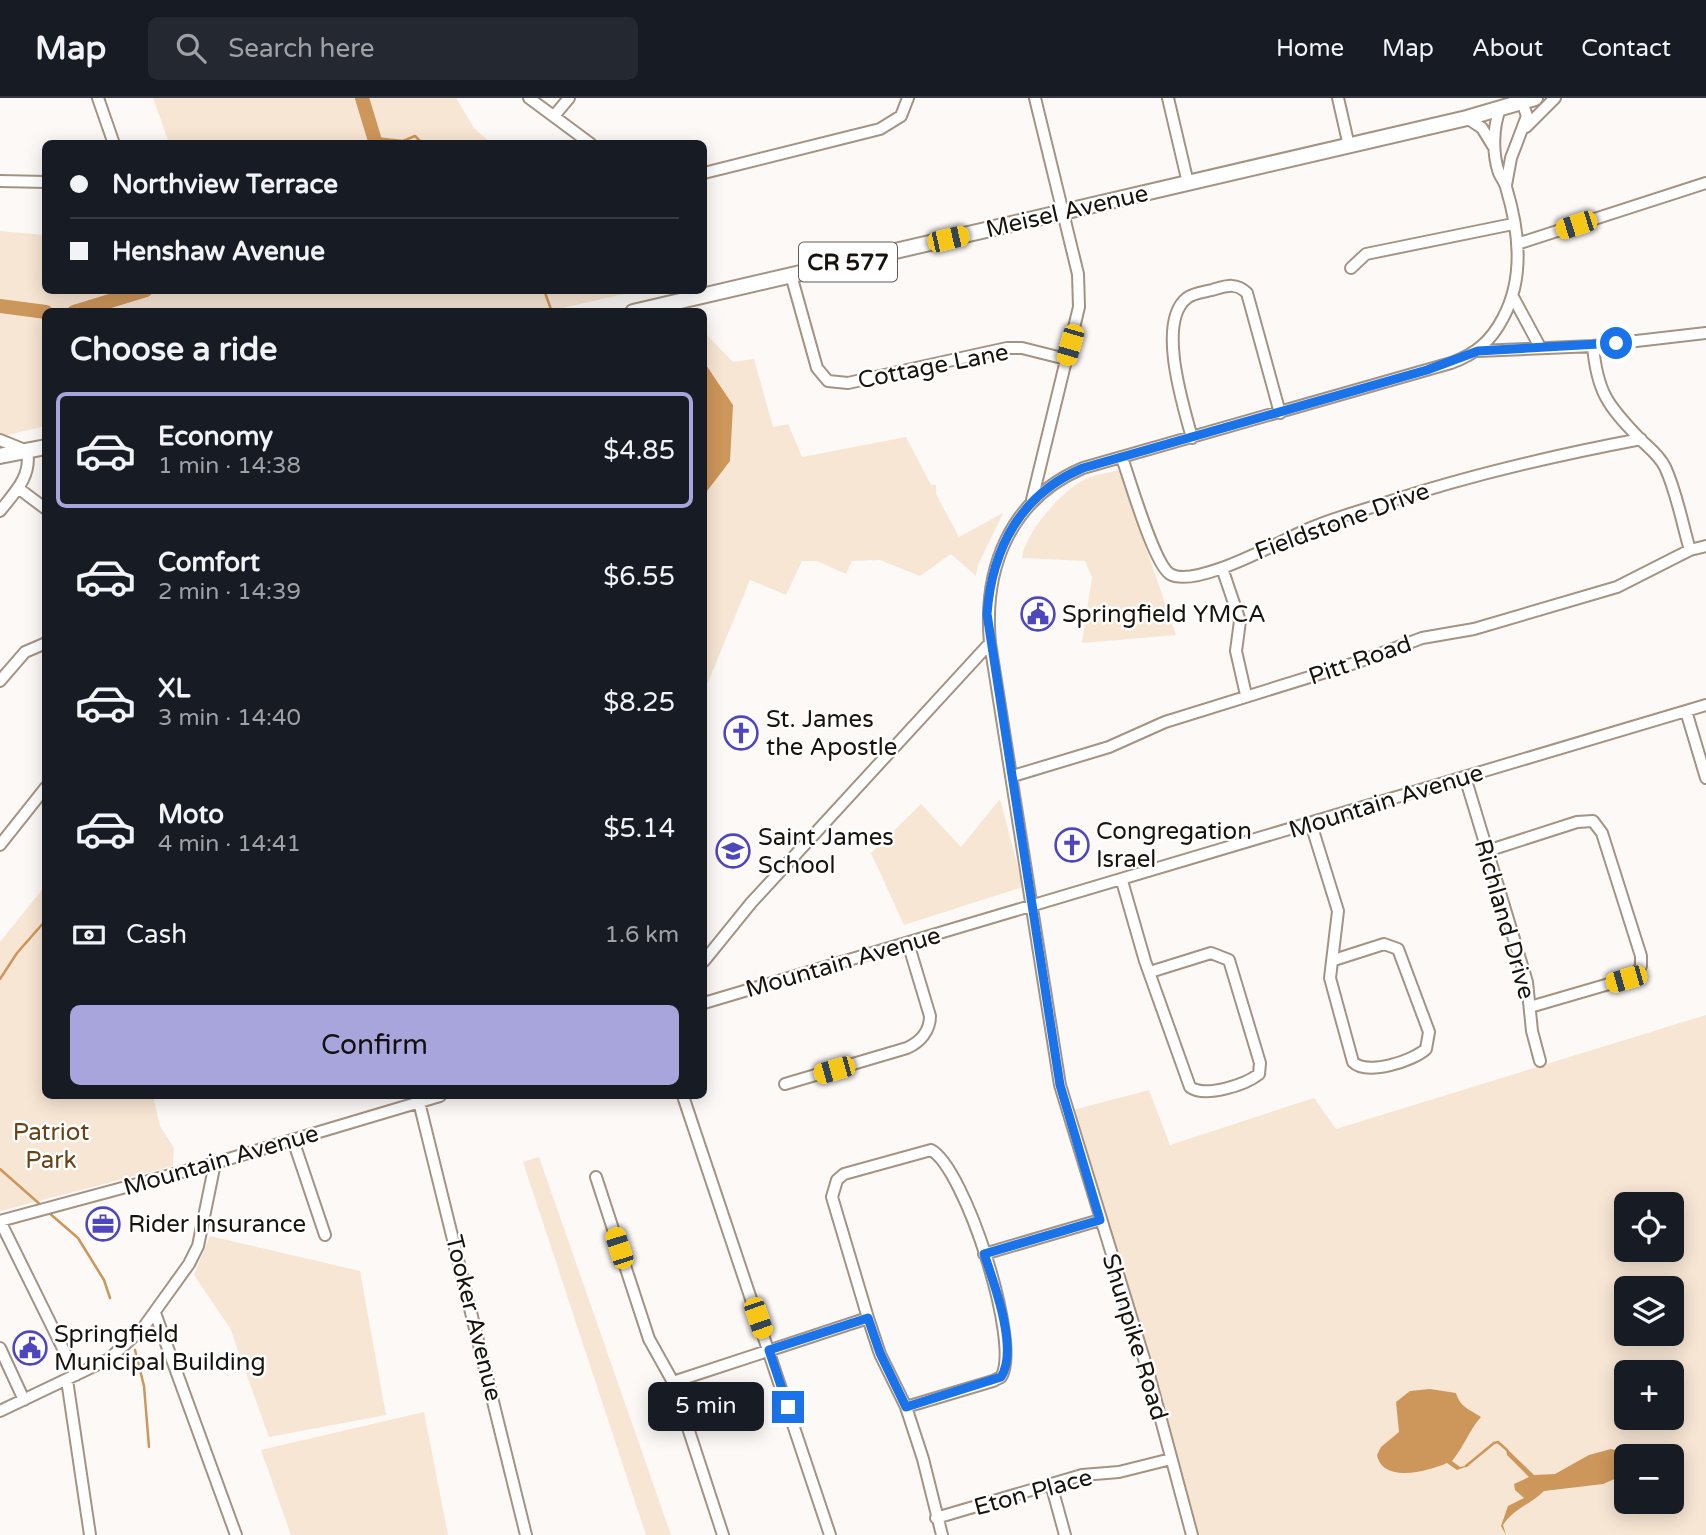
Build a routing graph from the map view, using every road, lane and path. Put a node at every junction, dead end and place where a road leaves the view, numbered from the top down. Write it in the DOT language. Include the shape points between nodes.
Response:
graph roads {
  1 [pos="98,98"];
  2 [pos="529,98"];
  3 [pos="569,98"];
  4 [pos="908,98"];
  5 [pos="1035,98"];
  6 [pos="1168,98"];
  7 [pos="1338,98"];
  8 [pos="1555,98"];
  9 [pos="1515,103"];
  10 [pos="554,116"];
  11 [pos="1467,118"];
  12 [pos="1524,129"];
  13 [pos="113,140"];
  14 [pos="586,140"];
  15 [pos="1349,146"];
  16 [pos="1496,152"];
  17 [pos="707,172"];
  18 [pos="0,181"];
  19 [pos="42,182"];
  20 [pos="1188,183"];
  21 [pos="1706,183"];
  22 [pos="1506,185"];
  23 [pos="1063,212"];
  24 [pos="1513,224"];
  25 [pos="1517,244"];
  26 [pos="1351,268"];
  27 [pos="791,275"];
  28 [pos="707,292"];
  29 [pos="698,294"];
  30 [pos="1513,297"];
  31 [pos="648,308"];
  32 [pos="1706,333"];
  33 [pos="1593,346"];
  34 [pos="1540,347"];
  35 [pos="1478,351"];
  36 [pos="1066,359"];
  37 [pos="1280,413"];
  38 [pos="1192,438"];
  39 [pos="1641,439"];
  40 [pos="0,440"];
  41 [pos="42,448"];
  42 [pos="27,451"];
  43 [pos="0,456"];
  44 [pos="1122,458"];
  45 [pos="18,488"];
  46 [pos="1032,500"];
  47 [pos="42,506"];
  48 [pos="0,511"];
  49 [pos="1706,546"];
  50 [pos="1690,550"];
  51 [pos="1222,568"];
  52 [pos="990,643"];
  53 [pos="42,645"];
  54 [pos="0,681"];
  55 [pos="1246,695"];
  56 [pos="1706,705"];
  57 [pos="1686,711"];
  58 [pos="1013,776"];
  59 [pos="1465,777"];
  60 [pos="1706,778"];
  61 [pos="42,792"];
  62 [pos="1311,824"];
  63 [pos="0,845"];
  64 [pos="1487,850"];
  65 [pos="1122,881"];
  66 [pos="1033,905"];
  67 [pos="908,943"];
  68 [pos="707,957"];
  69 [pos="1334,960"];
  70 [pos="1150,972"];
  71 [pos="707,1002"];
  72 [pos="1530,1007"];
  73 [pos="1541,1061"];
  74 [pos="785,1084"];
  75 [pos="396,1099"];
  76 [pos="430,1099"];
  77 [pos="684,1099"];
  78 [pos="419,1102"];
  79 [pos="399,1108"];
  80 [pos="293,1140"];
  81 [pos="215,1163"];
  82 [pos="596,1177"];
  83 [pos="1100,1220"];
  84 [pos="0,1221"];
  85 [pos="325,1235"];
  86 [pos="984,1254"];
  87 [pos="155,1313"];
  88 [pos="868,1318"];
  89 [pos="0,1348"];
  90 [pos="769,1350"];
  91 [pos="72,1377"];
  92 [pos="673,1382"];
  93 [pos="24,1400"];
  94 [pos="906,1407"];
  95 [pos="0,1411"];
  96 [pos="1171,1459"];
  97 [pos="1051,1483"];
  98 [pos="936,1518"];
  99 [pos="90,1535"];
  100 [pos="236,1535"];
  101 [pos="527,1535"];
  102 [pos="723,1535"];
  103 [pos="831,1535"];
  104 [pos="942,1535"];
  105 [pos="1065,1535"];
  106 [pos="1192,1535"];
  1 -- 13 [label="street"];
  2 -- 10 [label="street"];
  3 -- 10 [label="street"];
  4 -- 17 [label="street" via="901,116 880,130"];
  5 -- 23 [label="street"];
  6 -- 20 [label="street"];
  7 -- 15 [label="street"];
  8 -- 12 [label="street"];
  9 -- 11 [label="main road, Meisel Avenue / CR 577"];
  9 -- 12 [label="street" via="1527,116"];
  9 -- 16 [label="street" via="1495,124"];
  10 -- 14 [label="street"];
  11 -- 15 [label="main road, Meisel Avenue / CR 577"];
  11 -- 16 [label="street" via="1489,137"];
  12 -- 22 [label="street" via="1511,158"];
  15 -- 20 [label="main road, Meisel Avenue / CR 577"];
  16 -- 22 [label="street"];
  18 -- 19 [label="street"];
  20 -- 23 [label="main road, Meisel Avenue / CR 577"];
  21 -- 25 [label="street"];
  22 -- 24 [label="street"];
  23 -- 27 [label="main road, Meisel Avenue / CR 577"];
  23 -- 36 [label="street" via="1079,290"];
  24 -- 25 [label="street"];
  24 -- 26 [label="street" via="1366,254"];
  25 -- 30 [label="street" via="1519,267"];
  27 -- 28 [label="main road, Meisel Avenue / CR 577"];
  27 -- 36 [label="street, Cottage Lane" via="817,368 828,381 848,383 1007,348"];
  29 -- 31 [label="main road, Meisel Avenue / CR 577"];
  30 -- 34 [label="street"];
  30 -- 35 [label="street" via="1500,324"];
  32 -- 33 [label="street"];
  33 -- 34 [label="street"];
  33 -- 39 [label="street" via="1601,390"];
  34 -- 35 [label="street"];
  35 -- 37 [label="street"];
  36 -- 46 [label="street"];
  37 -- 38 [label="street"];
  37 -- 38 [label="street" via="1247,293 1231,285 1195,295 1186,298 1180,308 1172,357"];
  38 -- 44 [label="street"];
  39 -- 50 [label="street" via="1665,467"];
  39 -- 51 [label="street, Fieldstone Drive" via="1542,457 1446,482 1310,528"];
  40 -- 42 [label="street"];
  41 -- 42 [label="main road"];
  42 -- 43 [label="main road"];
  42 -- 45 [label="street" via="29,471"];
  44 -- 46 [label="street" via="1058,478"];
  44 -- 51 [label="street, Fieldstone Drive" via="1166,570 1180,578"];
  45 -- 47 [label="street"];
  45 -- 48 [label="street"];
  46 -- 52 [label="street, Shunpike Road" via="1003,544 992,577 987,614"];
  49 -- 50 [label="street, Pitt Road"];
  50 -- 55 [label="street, Pitt Road" via="1617,587 1474,629 1422,638"];
  51 -- 55 [label="street" via="1240,621 1236,652"];
  52 -- 58 [label="street, Shunpike Road"];
  52 -- 68 [label="street" via="751,903"];
  53 -- 54 [label="street" via="25,652"];
  55 -- 58 [label="street, Pitt Road" via="1165,722 1109,747"];
  56 -- 57 [label="street, Mountain Avenue"];
  57 -- 59 [label="street, Mountain Avenue"];
  57 -- 60 [label="street"];
  58 -- 66 [label="street, Shunpike Road"];
  59 -- 62 [label="street, Mountain Avenue"];
  59 -- 64 [label="street, Richland Drive"];
  61 -- 63 [label="street"];
  62 -- 65 [label="street, Mountain Avenue"];
  62 -- 69 [label="street" via="1338,911"];
  64 -- 72 [label="street, Richland Drive" via="1527,982"];
  64 -- 72 [label="street" via="1593,821 1602,833 1641,956 1641,966 1633,977"];
  65 -- 66 [label="street, Mountain Avenue"];
  65 -- 70 [label="street"];
  66 -- 67 [label="street, Mountain Avenue"];
  66 -- 83 [label="street, Shunpike Road" via="1060,1085"];
  67 -- 71 [label="street, Mountain Avenue"];
  67 -- 74 [label="street" via="930,1016 920,1040 907,1048"];
  69 -- 69 [label="street" via="1332,988 1358,1067 1376,1068 1426,1049 1429,1032 1398,948 1384,944"];
  70 -- 70 [label="street" via="1190,1087 1206,1092 1259,1074 1260,1063 1229,960 1211,953"];
  72 -- 73 [label="street, Richland Drive"];
  75 -- 79 [label="street"];
  76 -- 78 [label="street, Mountain Avenue"];
  77 -- 90 [label="street"];
  78 -- 79 [label="street, Mountain Avenue"];
  78 -- 101 [label="street, Tooker Avenue"];
  79 -- 80 [label="street, Mountain Avenue"];
  80 -- 81 [label="street, Mountain Avenue"];
  80 -- 85 [label="street"];
  81 -- 84 [label="street, Mountain Avenue"];
  81 -- 87 [label="street" via="198,1246"];
  82 -- 92 [label="street" via="649,1339"];
  83 -- 86 [label="street"];
  83 -- 96 [label="street, Shunpike Road"];
  84 -- 91 [label="street"];
  86 -- 88 [label="street" via="963,1193 937,1153 923,1150 844,1174 832,1197"];
  86 -- 94 [label="street" via="1002,1319 1006,1370 993,1381"];
  87 -- 91 [label="street" via="109,1359"];
  87 -- 100 [label="street"];
  88 -- 90 [label="street"];
  88 -- 94 [label="street"];
  89 -- 93 [label="street"];
  90 -- 92 [label="street"];
  90 -- 103 [label="street"];
  91 -- 93 [label="street"];
  91 -- 99 [label="street"];
  92 -- 102 [label="street"];
  93 -- 95 [label="street"];
  94 -- 98 [label="street"];
  96 -- 97 [label="street, Eton Place"];
  96 -- 106 [label="street, Shunpike Road"];
  97 -- 98 [label="street, Eton Place"];
  97 -- 105 [label="street"];
  98 -- 104 [label="street"];
}
